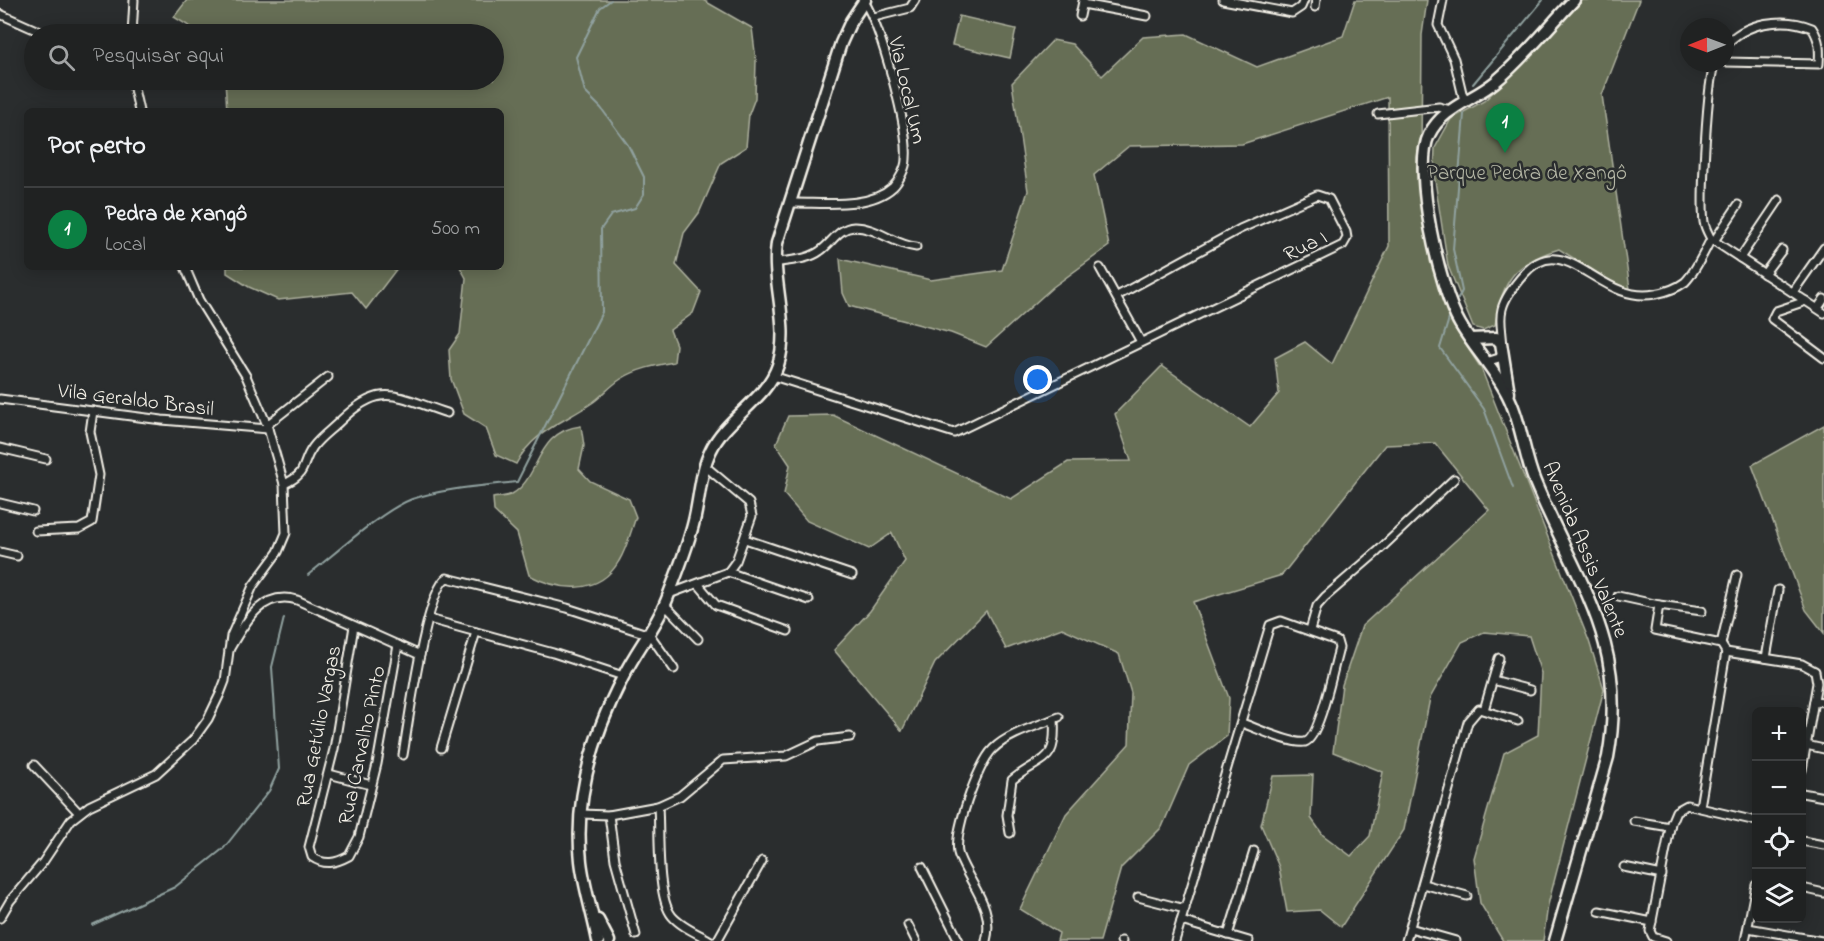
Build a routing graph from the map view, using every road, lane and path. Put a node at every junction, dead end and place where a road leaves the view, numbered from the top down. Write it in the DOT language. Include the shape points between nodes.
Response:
graph roads {
  1 [pos="134,0"];
  2 [pos="915,0"];
  3 [pos="1223,0"];
  4 [pos="1304,0"];
  5 [pos="1443,0"];
  6 [pos="1574,0"];
  7 [pos="865,1"];
  8 [pos="1083,2"];
  9 [pos="0,14"];
  10 [pos="1080,16"];
  11 [pos="1147,16"];
  12 [pos="874,17"];
  13 [pos="133,24"];
  14 [pos="24,25"];
  15 [pos="1734,37"];
  16 [pos="1734,62"];
  17 [pos="1822,64"];
  18 [pos="1713,72"];
  19 [pos="134,90"];
  20 [pos="1464,101"];
  21 [pos="138,108"];
  22 [pos="1450,110"];
  23 [pos="1378,114"];
  24 [pos="1779,200"];
  25 [pos="790,203"];
  26 [pos="1738,205"];
  27 [pos="1713,240"];
  28 [pos="916,247"];
  29 [pos="1824,248"];
  30 [pos="1782,250"];
  31 [pos="1740,258"];
  32 [pos="775,263"];
  33 [pos="1100,268"];
  34 [pos="185,270"];
  35 [pos="1764,274"];
  36 [pos="1792,292"];
  37 [pos="1117,296"];
  38 [pos="1824,299"];
  39 [pos="1806,301"];
  40 [pos="1821,311"];
  41 [pos="1501,320"];
  42 [pos="1491,338"];
  43 [pos="1470,339"];
  44 [pos="1141,342"];
  45 [pos="1503,348"];
  46 [pos="1483,358"];
  47 [pos="1824,358"];
  48 [pos="773,376"];
  49 [pos="328,377"];
  50 [pos="1510,398"];
  51 [pos="0,399"];
  52 [pos="93,411"];
  53 [pos="447,413"];
  54 [pos="268,427"];
  55 [pos="0,448"];
  56 [pos="46,459"];
  57 [pos="705,466"];
  58 [pos="1454,479"];
  59 [pos="284,484"];
  60 [pos="0,503"];
  61 [pos="33,511"];
  62 [pos="36,531"];
  63 [pos="745,539"];
  64 [pos="0,552"];
  65 [pos="17,556"];
  66 [pos="728,572"];
  67 [pos="852,575"];
  68 [pos="1737,575"];
  69 [pos="699,585"];
  70 [pos="1778,590"];
  71 [pos="1618,596"];
  72 [pos="667,600"];
  73 [pos="810,600"];
  74 [pos="1659,605"];
  75 [pos="1702,611"];
  76 [pos="429,619"];
  77 [pos="354,626"];
  78 [pos="1310,630"];
  79 [pos="788,631"];
  80 [pos="476,632"];
  81 [pos="650,635"];
  82 [pos="698,639"];
  83 [pos="1721,644"];
  84 [pos="398,645"];
  85 [pos="1726,652"];
  86 [pos="227,653"];
  87 [pos="420,655"];
  88 [pos="1499,658"];
  89 [pos="1767,658"];
  90 [pos="674,669"];
  91 [pos="623,676"];
  92 [pos="1493,680"];
  93 [pos="1530,690"];
  94 [pos="1814,700"];
  95 [pos="1824,702"];
  96 [pos="1484,710"];
  97 [pos="1518,721"];
  98 [pos="1242,723"];
  99 [pos="850,737"];
  100 [pos="1806,739"];
  101 [pos="441,748"];
  102 [pos="1806,749"];
  103 [pos="1824,749"];
  104 [pos="403,755"];
  105 [pos="34,765"];
  106 [pos="329,774"];
  107 [pos="371,785"];
  108 [pos="1806,793"];
  109 [pos="1824,797"];
  110 [pos="658,806"];
  111 [pos="1701,807"];
  112 [pos="79,813"];
  113 [pos="581,814"];
  114 [pos="609,814"];
  115 [pos="1752,820"];
  116 [pos="1634,821"];
  117 [pos="1670,827"];
  118 [pos="312,833"];
  119 [pos="1010,833"];
  120 [pos="1806,842"];
  121 [pos="1824,845"];
  122 [pos="1254,851"];
  123 [pos="762,861"];
  124 [pos="922,867"];
  125 [pos="1624,867"];
  126 [pos="1662,875"];
  127 [pos="1423,884"];
  128 [pos="1806,889"];
  129 [pos="1824,892"];
  130 [pos="1467,896"];
  131 [pos="1138,897"];
  132 [pos="1752,906"];
  133 [pos="591,907"];
  134 [pos="1185,909"];
  135 [pos="1599,911"];
  136 [pos="0,918"];
  137 [pos="1181,921"];
  138 [pos="1652,922"];
  139 [pos="908,925"];
  140 [pos="1410,928"];
  141 [pos="1748,928"];
  142 [pos="636,935"];
  143 [pos="1228,935"];
  144 [pos="1649,938"];
  145 [pos="598,941"];
  146 [pos="609,941"];
  147 [pos="711,941"];
  148 [pos="717,941"];
  149 [pos="916,941"];
  150 [pos="959,941"];
  151 [pos="986,941"];
  152 [pos="1175,941"];
  153 [pos="1249,941"];
  154 [pos="1406,941"];
  155 [pos="1456,941"];
  156 [pos="1555,941"];
  157 [pos="1666,941"];
  158 [pos="1746,941"];
  159 [pos="1822,941"];
  1 -- 13 [label="street"];
  2 -- 12 [label="street" via="910,8"];
  3 -- 4 [label="street" via="1292,13"];
  5 -- 20 [label="street" via="1438,25 1454,59"];
  6 -- 20 [label="main road, Avenida Assis Valente" via="1516,63"];
  7 -- 12 [label="street, Via Local Um"];
  7 -- 25 [label="main road" via="841,43"];
  8 -- 10 [label="street"];
  8 -- 11 [label="street"];
  9 -- 14 [label="street"];
  12 -- 25 [label="street, Via Local Um" via="906,138 906,161 901,176 893,187 865,200"];
  15 -- 17 [label="street" via="1764,23 1807,26 1818,36"];
  16 -- 17 [label="street"];
  18 -- 27 [label="street" via="1704,221"];
  19 -- 21 [label="street"];
  20 -- 22 [label="main road, Avenida Assis Valente"];
  22 -- 23 [label="street" via="1439,107"];
  22 -- 43 [label="main road, Avenida Assis Valente" via="1437,122 1425,146 1425,181 1440,273 1454,313"];
  24 -- 31 [label="street"];
  25 -- 32 [label="main road"];
  26 -- 27 [label="street"];
  27 -- 31 [label="street"];
  27 -- 41 [label="street" via="1687,279 1668,291 1647,295 1623,293 1562,258 1548,258 1530,267 1519,280 1505,302"];
  28 -- 32 [label="street" via="855,227 844,229 820,252"];
  29 -- 36 [label="street"];
  30 -- 35 [label="street"];
  31 -- 35 [label="street"];
  32 -- 48 [label="main road" via="783,338"];
  33 -- 37 [label="street"];
  34 -- 54 [label="street" via="199,300 246,376"];
  35 -- 36 [label="street"];
  36 -- 39 [label="street"];
  37 -- 44 [label="street"];
  37 -- 44 [label="street, Rua I" via="1194,253 1317,195 1329,199 1346,232 1343,245"];
  38 -- 40 [label="street"];
  39 -- 40 [label="street"];
  39 -- 47 [label="street" via="1773,313 1773,322"];
  41 -- 42 [label="street"];
  41 -- 45 [label="street"];
  42 -- 43 [label="main road"];
  42 -- 45 [label="main road"];
  42 -- 46 [label="street" via="1485,344"];
  43 -- 46 [label="main road, Avenida Assis Valente"];
  44 -- 48 [label="street, Rua I" via="951,434"];
  45 -- 46 [label="street" via="1499,358"];
  45 -- 50 [label="main road"];
  46 -- 50 [label="main road, Avenida Assis Valente"];
  48 -- 57 [label="main road" via="717,439"];
  49 -- 54 [label="street"];
  50 -- 156 [label="main road, Avenida Assis Valente" via="1534,480 1599,619 1612,673 1613,726 1608,757"];
  51 -- 52 [label="street, Vila Geraldo Brasil"];
  52 -- 54 [label="street, Vila Geraldo Brasil"];
  52 -- 62 [label="street" via="90,432 99,475 92,522 79,529"];
  53 -- 59 [label="street" via="387,394 371,397 353,408 315,444 302,474"];
  54 -- 59 [label="street"];
  55 -- 56 [label="street"];
  57 -- 63 [label="street" via="749,503 752,516"];
  57 -- 72 [label="main road" via="695,519"];
  58 -- 78 [label="street" via="1325,597 1317,606"];
  59 -- 86 [label="street" via="287,525 283,543 253,586"];
  60 -- 61 [label="street"];
  63 -- 66 [label="street"];
  63 -- 67 [label="street"];
  64 -- 65 [label="street"];
  66 -- 69 [label="street"];
  66 -- 73 [label="street"];
  68 -- 83 [label="street"];
  69 -- 72 [label="street"];
  69 -- 79 [label="street" via="716,605"];
  70 -- 89 [label="street"];
  71 -- 74 [label="street"];
  72 -- 81 [label="main road"];
  72 -- 82 [label="street"];
  74 -- 75 [label="street"];
  74 -- 83 [label="street" via="1655,630"];
  76 -- 80 [label="street"];
  76 -- 81 [label="street" via="438,586 447,578 567,608"];
  76 -- 87 [label="street"];
  77 -- 84 [label="street"];
  77 -- 86 [label="street" via="282,597 269,601 251,615"];
  77 -- 106 [label="street, Rua Getúlio Vargas"];
  78 -- 98 [label="street" via="1281,621 1270,625"];
  78 -- 98 [label="street" via="1334,638 1339,648 1311,739 1297,742"];
  80 -- 91 [label="street"];
  80 -- 101 [label="street"];
  81 -- 90 [label="street"];
  81 -- 91 [label="main road"];
  83 -- 85 [label="street"];
  84 -- 87 [label="street"];
  84 -- 107 [label="street, Rua Carvalho Pinto"];
  85 -- 89 [label="street"];
  85 -- 111 [label="street"];
  86 -- 112 [label="street" via="220,694 185,749 156,774"];
  87 -- 104 [label="street"];
  88 -- 92 [label="street"];
  89 -- 94 [label="street" via="1810,667 1817,676"];
  91 -- 113 [label="main road" via="588,766"];
  92 -- 93 [label="street"];
  92 -- 96 [label="street"];
  94 -- 95 [label="street"];
  94 -- 100 [label="street"];
  96 -- 97 [label="street"];
  96 -- 127 [label="street" via="1476,710 1472,715 1462,738"];
  98 -- 134 [label="street"];
  99 -- 110 [label="street" via="818,741 786,756 723,760 680,796"];
  102 -- 103 [label="street"];
  105 -- 112 [label="street"];
  106 -- 107 [label="street"];
  106 -- 118 [label="street, Rua Getúlio Vargas"];
  107 -- 118 [label="street, Rua Carvalho Pinto" via="359,837 349,856 328,863 318,861 310,853"];
  108 -- 109 [label="street"];
  110 -- 114 [label="street"];
  110 -- 147 [label="street" via="663,887 669,911"];
  111 -- 115 [label="street"];
  111 -- 117 [label="street" via="1678,808"];
  112 -- 136 [label="street" via="62,830"];
  113 -- 114 [label="street"];
  113 -- 133 [label="main road" via="581,862"];
  114 -- 142 [label="street" via="615,860"];
  116 -- 117 [label="street"];
  117 -- 126 [label="street"];
  119 -- 151 [label="street" via="1007,814 1012,780 1050,756 1056,718 1003,741 987,755 959,829 958,855 987,914"];
  120 -- 121 [label="street"];
  122 -- 143 [label="street"];
  123 -- 148 [label="street"];
  124 -- 150 [label="street"];
  125 -- 126 [label="street"];
  126 -- 138 [label="street"];
  127 -- 130 [label="street"];
  127 -- 140 [label="street"];
  128 -- 129 [label="street"];
  131 -- 134 [label="street"];
  132 -- 141 [label="street"];
  133 -- 145 [label="main road"];
  133 -- 146 [label="main road"];
  134 -- 137 [label="street"];
  135 -- 138 [label="street"];
  137 -- 143 [label="street"];
  137 -- 152 [label="street"];
  138 -- 144 [label="street"];
  139 -- 149 [label="street"];
  140 -- 154 [label="street"];
  140 -- 155 [label="street"];
  141 -- 158 [label="street"];
  141 -- 159 [label="street"];
  143 -- 153 [label="street"];
  144 -- 157 [label="street"];
}
